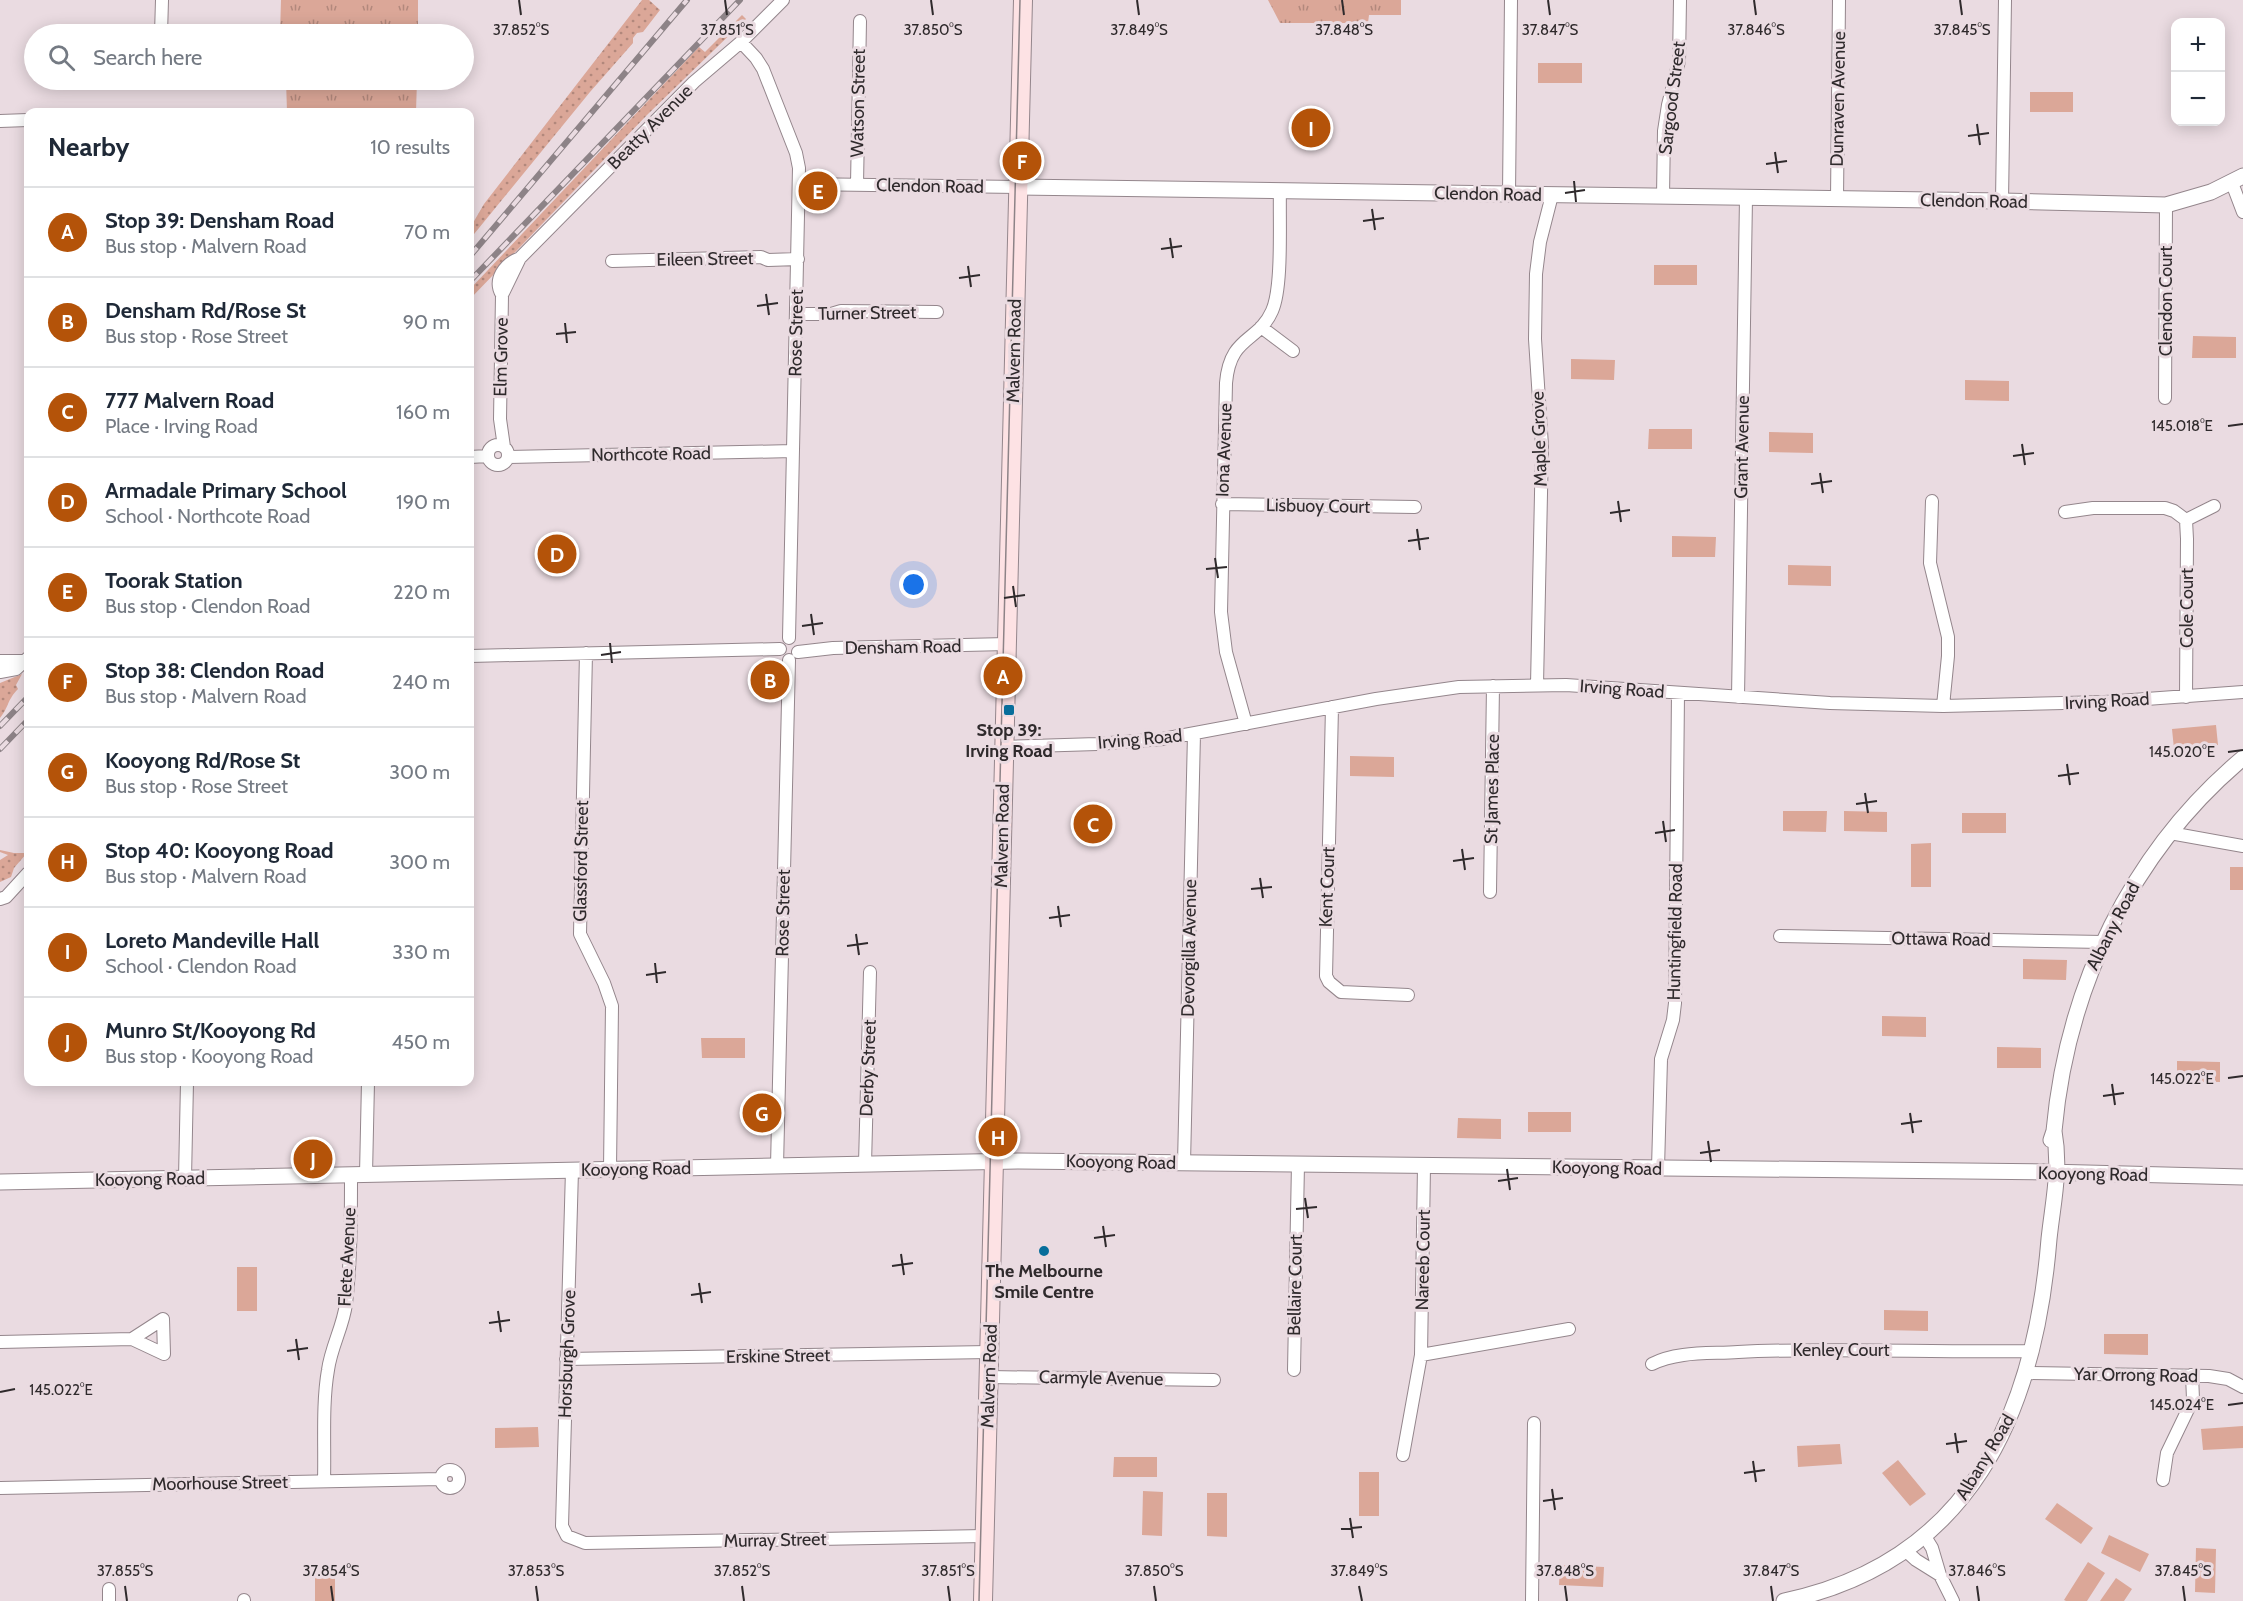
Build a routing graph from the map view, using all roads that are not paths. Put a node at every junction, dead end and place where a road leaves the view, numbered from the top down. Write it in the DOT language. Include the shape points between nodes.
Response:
graph roads {
  1 [pos="162,0"];
  2 [pos="783,0"];
  3 [pos="1023,0"];
  4 [pos="1511,0"];
  5 [pos="1680,0"];
  6 [pos="1839,0"];
  7 [pos="2005,0"];
  8 [pos="860,21"];
  9 [pos="161,24"];
  10 [pos="741,42"];
  11 [pos="24,120"];
  12 [pos="0,121"];
  13 [pos="2238,180"];
  14 [pos="800,184"];
  15 [pos="857,184"];
  16 [pos="1018,187"];
  17 [pos="1280,190"];
  18 [pos="1509,194"];
  19 [pos="1552,195"];
  20 [pos="1663,196"];
  21 [pos="1746,198"];
  22 [pos="1837,199"];
  23 [pos="2002,201"];
  24 [pos="2166,205"];
  25 [pos="2243,212"];
  26 [pos="798,259"];
  27 [pos="612,261"];
  28 [pos="506,275"];
  29 [pos="937,312"];
  30 [pos="797,314"];
  31 [pos="1261,327"];
  32 [pos="1293,351"];
  33 [pos="2165,398"];
  34 [pos="499,451"];
  35 [pos="793,451"];
  36 [pos="474,456"];
  37 [pos="1932,501"];
  38 [pos="1222,504"];
  39 [pos="2214,506"];
  40 [pos="1415,507"];
  41 [pos="2065,512"];
  42 [pos="2186,520"];
  43 [pos="789,638"];
  44 [pos="1007,644"];
  45 [pos="780,649"];
  46 [pos="586,653"];
  47 [pos="474,656"];
  48 [pos="793,656"];
  49 [pos="24,660"];
  50 [pos="0,661"];
  51 [pos="24,662"];
  52 [pos="0,672"];
  53 [pos="1537,685"];
  54 [pos="1493,686"];
  55 [pos="2243,692"];
  56 [pos="1678,693"];
  57 [pos="1738,697"];
  58 [pos="2186,697"];
  59 [pos="1943,706"];
  60 [pos="1332,707"];
  61 [pos="1246,724"];
  62 [pos="1194,734"];
  63 [pos="1004,747"];
  64 [pos="2243,758"];
  65 [pos="2170,833"];
  66 [pos="2243,846"];
  67 [pos="24,877"];
  68 [pos="15,886"];
  69 [pos="0,888"];
  70 [pos="1490,892"];
  71 [pos="0,899"];
  72 [pos="1780,936"];
  73 [pos="2103,942"];
  74 [pos="870,972"];
  75 [pos="1408,995"];
  76 [pos="188,1086"];
  77 [pos="368,1086"];
  78 [pos="994,1161"];
  79 [pos="1184,1163"];
  80 [pos="865,1164"];
  81 [pos="1298,1164"];
  82 [pos="777,1166"];
  83 [pos="1424,1166"];
  84 [pos="1658,1168"];
  85 [pos="610,1169"];
  86 [pos="572,1170"];
  87 [pos="2053,1172"];
  88 [pos="358,1174"];
  89 [pos="2243,1177"];
  90 [pos="185,1178"];
  91 [pos="0,1182"];
  92 [pos="1569,1329"];
  93 [pos="132,1339"];
  94 [pos="0,1342"];
  95 [pos="2032,1351"];
  96 [pos="989,1352"];
  97 [pos="1421,1354"];
  98 [pos="566,1359"];
  99 [pos="1652,1364"];
  100 [pos="1294,1370"];
  101 [pos="2026,1373"];
  102 [pos="2192,1375"];
  103 [pos="988,1377"];
  104 [pos="1214,1380"];
  105 [pos="2243,1387"];
  106 [pos="1534,1423"];
  107 [pos="1403,1455"];
  108 [pos="441,1479"];
  109 [pos="324,1480"];
  110 [pos="2163,1480"];
  111 [pos="0,1488"];
  112 [pos="1924,1535"];
  113 [pos="567,1536"];
  114 [pos="984,1536"];
  115 [pos="1905,1550"];
  116 [pos="1940,1575"];
  117 [pos="988,1601"];
  118 [pos="1532,1601"];
  119 [pos="1784,1601"];
  120 [pos="1953,1601"];
  1 -- 9 [label="street"];
  2 -- 10 [label="street, Beatty Avenue"];
  3 -- 16 [label="main road, Malvern Road"];
  4 -- 18 [label="street"];
  5 -- 20 [label="street, Sargood Street" via="1678,62 1664,130"];
  6 -- 22 [label="street, Dunraven Avenue"];
  7 -- 23 [label="street"];
  8 -- 15 [label="street, Watson Street"];
  10 -- 14 [label="street, Rose Street" via="766,76 799,161"];
  10 -- 28 [label="street, Beatty Avenue" via="694,82 520,258 511,261"];
  11 -- 12 [label="street"];
  13 -- 24 [label="street, Clendon Road"];
  13 -- 25 [label="street"];
  14 -- 15 [label="street, Clendon Road"];
  14 -- 26 [label="street, Rose Street"];
  15 -- 16 [label="street, Clendon Road"];
  16 -- 17 [label="street, Clendon Road"];
  16 -- 44 [label="main road, Malvern Road"];
  17 -- 18 [label="street, Clendon Road"];
  17 -- 31 [label="street, Iona Avenue" via="1277,294 1271,314"];
  18 -- 19 [label="street, Clendon Road"];
  19 -- 20 [label="street, Clendon Road"];
  19 -- 53 [label="street, Maple Grove" via="1536,274 1535,339 1542,446"];
  20 -- 21 [label="street, Clendon Road"];
  21 -- 22 [label="street, Clendon Road"];
  21 -- 57 [label="street, Grant Avenue"];
  22 -- 23 [label="street, Clendon Road"];
  23 -- 24 [label="street, Clendon Road"];
  24 -- 33 [label="street, Clendon Court"];
  26 -- 27 [label="street, Eileen Street"];
  26 -- 30 [label="street, Rose Street"];
  28 -- 34 [label="street, Elm Grove" via="502,295 500,419 496,429"];
  29 -- 30 [label="street, Turner Street"];
  30 -- 35 [label="street, Rose Street"];
  31 -- 32 [label="street"];
  31 -- 38 [label="street, Iona Avenue" via="1239,346 1228,364"];
  34 -- 35 [label="street, Northcote Road"];
  34 -- 36 [label="street, Northcote Road"];
  35 -- 43 [label="street, Rose Street"];
  37 -- 59 [label="street" via="1930,563 1948,638"];
  38 -- 40 [label="street, Lisbuoy Court"];
  38 -- 61 [label="street, Iona Avenue" via="1221,612 1226,652"];
  39 -- 42 [label="street"];
  41 -- 42 [label="street" via="2165,508"];
  42 -- 58 [label="street, Cole Court"];
  43 -- 45 [label="street" via="782,641"];
  43 -- 48 [label="street" via="796,642"];
  44 -- 48 [label="street, Densham Road" via="833,648"];
  44 -- 63 [label="main road, Malvern Road"];
  45 -- 46 [label="street"];
  45 -- 48 [label="street" via="782,656"];
  46 -- 47 [label="street"];
  46 -- 85 [label="street, Glassford Street" via="579,926 581,940 612,1006"];
  48 -- 82 [label="street, Rose Street"];
  49 -- 50 [label="street"];
  51 -- 52 [label="street" via="14,670"];
  53 -- 54 [label="street, Irving Road"];
  53 -- 56 [label="street, Irving Road"];
  54 -- 60 [label="street, Irving Road" via="1422,692"];
  54 -- 70 [label="street, St James Place"];
  55 -- 58 [label="street, Irving Road"];
  56 -- 57 [label="street, Irving Road"];
  56 -- 84 [label="street, Huntingfield Road" via="1675,1003 1661,1059"];
  57 -- 59 [label="street, Irving Road"];
  58 -- 59 [label="street, Irving Road"];
  60 -- 61 [label="street, Irving Road"];
  60 -- 75 [label="street, Kent Court" via="1326,976 1335,989 1349,994"];
  61 -- 62 [label="street, Irving Road"];
  62 -- 63 [label="street, Irving Road" via="1132,742"];
  62 -- 79 [label="street, Devorgilla Avenue"];
  63 -- 78 [label="main road, Malvern Road"];
  64 -- 65 [label="street, Albany Road"];
  65 -- 66 [label="street"];
  65 -- 73 [label="street, Albany Road" via="2135,881"];
  67 -- 68 [label="street"];
  68 -- 69 [label="street"];
  68 -- 71 [label="street"];
  72 -- 73 [label="street, Ottawa Road"];
  73 -- 87 [label="street, Albany Road" via="2069,1039 2049,1147"];
  74 -- 80 [label="street, Derby Street"];
  76 -- 90 [label="street"];
  77 -- 88 [label="street, Flete Avenue"];
  78 -- 79 [label="street, Kooyong Road"];
  78 -- 80 [label="street, Kooyong Road"];
  78 -- 96 [label="main road, Malvern Road"];
  79 -- 81 [label="street, Kooyong Road"];
  80 -- 82 [label="street, Kooyong Road"];
  81 -- 83 [label="street, Kooyong Road"];
  81 -- 100 [label="street, Bellaire Court"];
  82 -- 85 [label="street, Kooyong Road"];
  83 -- 84 [label="street, Kooyong Road"];
  83 -- 97 [label="street, Nareeb Court"];
  84 -- 87 [label="street, Kooyong Road"];
  85 -- 86 [label="street, Kooyong Road"];
  86 -- 88 [label="street, Kooyong Road"];
  86 -- 98 [label="street, Horsburgh Grove"];
  87 -- 89 [label="street, Kooyong Road"];
  87 -- 95 [label="street, Albany Road" via="2048,1197 2052,1212 2045,1280"];
  88 -- 90 [label="street, Kooyong Road"];
  88 -- 109 [label="street, Flete Avenue" via="346,1306 327,1374"];
  90 -- 91 [label="street, Kooyong Road"];
  92 -- 97 [label="street"];
  93 -- 94 [label="street"];
  95 -- 99 [label="street, Kenley Court" via="1785,1350 1681,1355"];
  95 -- 101 [label="street, Albany Road"];
  96 -- 98 [label="street, Erskine Street"];
  96 -- 103 [label="main road, Malvern Road"];
  97 -- 107 [label="street, Nareeb Court"];
  98 -- 113 [label="street, Horsburgh Grove" via="562,1526"];
  101 -- 102 [label="street, Yar Orrong Road"];
  101 -- 112 [label="street, Albany Road" via="2006,1427 1974,1482"];
  102 -- 105 [label="street, Yar Orrong Road" via="2219,1377"];
  102 -- 110 [label="street" via="2193,1399 2167,1453"];
  103 -- 104 [label="street, Carmyle Avenue"];
  103 -- 114 [label="main road, Malvern Road"];
  106 -- 118 [label="street"];
  108 -- 109 [label="street, Moorhouse Street"];
  109 -- 111 [label="street, Moorhouse Street"];
  112 -- 115 [label="street, Albany Road"];
  112 -- 116 [label="street"];
  113 -- 114 [label="street, Murray Street" via="585,1543"];
  114 -- 117 [label="main road, Malvern Road"];
  115 -- 116 [label="street"];
  115 -- 119 [label="street, Albany Road" via="1849,1582"];
  116 -- 120 [label="street"];
}
